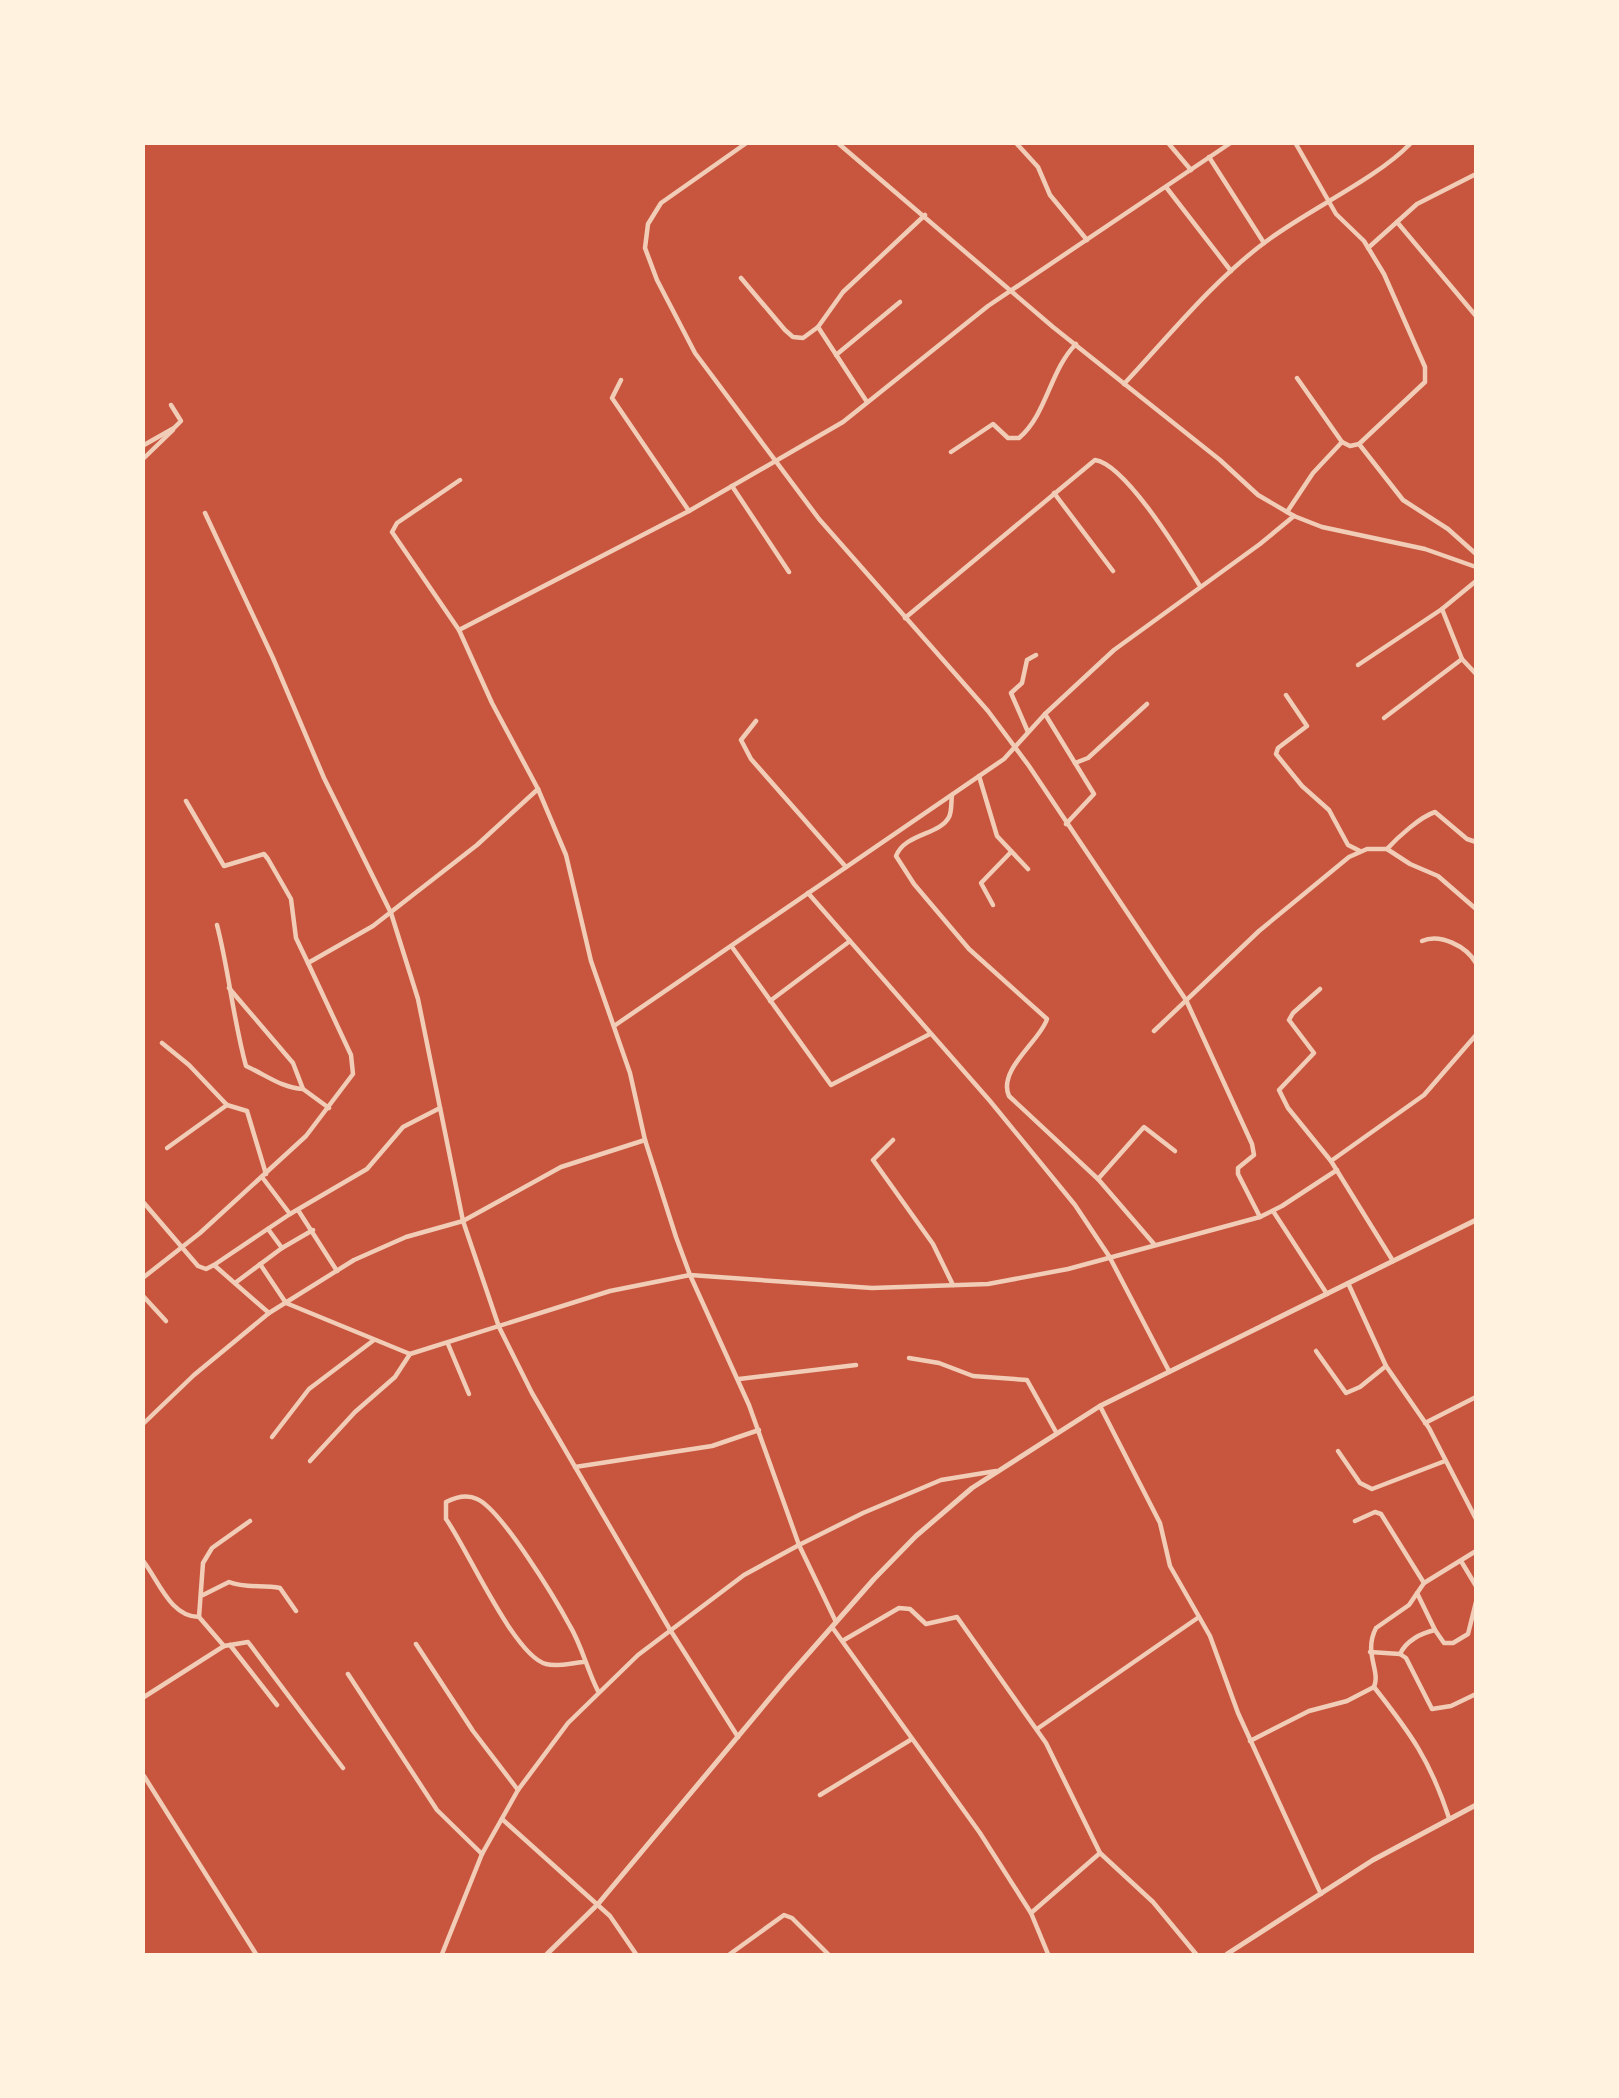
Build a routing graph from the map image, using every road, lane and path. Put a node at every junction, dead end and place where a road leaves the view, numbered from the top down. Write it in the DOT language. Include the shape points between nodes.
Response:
graph roads {
  1 [pos="745,144"];
  2 [pos="839,144"];
  3 [pos="1017,144"];
  4 [pos="1168,144"];
  5 [pos="1229,144"];
  6 [pos="1296,144"];
  7 [pos="1410,144"];
  8 [pos="1209,158"];
  9 [pos="1191,170"];
  10 [pos="1475,174"];
  11 [pos="1166,187"];
  12 [pos="1328,200"];
  13 [pos="925,215"];
  14 [pos="1397,222"];
  15 [pos="1087,240"];
  16 [pos="1264,243"];
  17 [pos="1368,248"];
  18 [pos="1231,271"];
  19 [pos="741,278"];
  20 [pos="1010,290"];
  21 [pos="900,302"];
  22 [pos="1475,316"];
  23 [pos="818,327"];
  24 [pos="1076,344"];
  25 [pos="836,355"];
  26 [pos="1297,378"];
  27 [pos="621,380"];
  28 [pos="1124,384"];
  29 [pos="867,402"];
  30 [pos="172,405"];
  31 [pos="174,428"];
  32 [pos="1342,442"];
  33 [pos="1359,444"];
  34 [pos="144,445"];
  35 [pos="951,452"];
  36 [pos="144,458"];
  37 [pos="777,463"];
  38 [pos="460,480"];
  39 [pos="732,486"];
  40 [pos="1054,493"];
  41 [pos="689,510"];
  42 [pos="1287,512"];
  43 [pos="205,513"];
  44 [pos="1294,516"];
  45 [pos="1475,551"];
  46 [pos="1475,567"];
  47 [pos="1113,571"];
  48 [pos="789,572"];
  49 [pos="1475,581"];
  50 [pos="1200,586"];
  51 [pos="1441,609"];
  52 [pos="905,618"];
  53 [pos="459,630"];
  54 [pos="1036,655"];
  55 [pos="1462,659"];
  56 [pos="1358,665"];
  57 [pos="1475,674"];
  58 [pos="1286,695"];
  59 [pos="1147,704"];
  60 [pos="1045,714"];
  61 [pos="1384,719"];
  62 [pos="755,721"];
  63 [pos="1028,732"];
  64 [pos="1016,747"];
  65 [pos="1075,763"];
  66 [pos="979,776"];
  67 [pos="538,789"];
  68 [pos="952,794"];
  69 [pos="186,801"];
  70 [pos="1066,824"];
  71 [pos="1475,842"];
  72 [pos="1387,849"];
  73 [pos="1361,851"];
  74 [pos="1010,852"];
  75 [pos="846,867"];
  76 [pos="1028,869"];
  77 [pos="808,893"];
  78 [pos="993,905"];
  79 [pos="1475,909"];
  80 [pos="391,913"];
  81 [pos="217,925"];
  82 [pos="850,941"];
  83 [pos="1422,941"];
  84 [pos="732,947"];
  85 [pos="308,963"];
  86 [pos="1475,963"];
  87 [pos="229,988"];
  88 [pos="1320,989"];
  89 [pos="1186,1000"];
  90 [pos="770,1001"];
  91 [pos="614,1026"];
  92 [pos="1154,1031"];
  93 [pos="930,1034"];
  94 [pos="1475,1035"];
  95 [pos="162,1043"];
  96 [pos="303,1089"];
  97 [pos="227,1105"];
  98 [pos="328,1108"];
  99 [pos="440,1108"];
  100 [pos="645,1140"];
  101 [pos="893,1140"];
  102 [pos="167,1149"];
  103 [pos="1175,1152"];
  104 [pos="1331,1161"];
  105 [pos="1337,1170"];
  106 [pos="264,1176"];
  107 [pos="1098,1179"];
  108 [pos="144,1203"];
  109 [pos="298,1210"];
  110 [pos="1273,1211"];
  111 [pos="290,1214"];
  112 [pos="1260,1217"];
  113 [pos="1475,1220"];
  114 [pos="463,1221"];
  115 [pos="268,1229"];
  116 [pos="313,1230"];
  117 [pos="1154,1244"];
  118 [pos="181,1248"];
  119 [pos="282,1248"];
  120 [pos="1110,1256"];
  121 [pos="1393,1261"];
  122 [pos="260,1264"];
  123 [pos="214,1265"];
  124 [pos="337,1271"];
  125 [pos="690,1275"];
  126 [pos="144,1277"];
  127 [pos="235,1283"];
  128 [pos="1348,1283"];
  129 [pos="953,1285"];
  130 [pos="1327,1294"];
  131 [pos="144,1297"];
  132 [pos="286,1303"];
  133 [pos="269,1313"];
  134 [pos="166,1321"];
  135 [pos="499,1327"];
  136 [pos="374,1340"];
  137 [pos="448,1344"];
  138 [pos="1316,1351"];
  139 [pos="410,1354"];
  140 [pos="909,1358"];
  141 [pos="856,1365"];
  142 [pos="1386,1366"];
  143 [pos="1168,1371"];
  144 [pos="738,1379"];
  145 [pos="469,1394"];
  146 [pos="1475,1397"];
  147 [pos="1100,1406"];
  148 [pos="144,1423"];
  149 [pos="1426,1423"];
  150 [pos="759,1430"];
  151 [pos="1056,1432"];
  152 [pos="272,1437"];
  153 [pos="1338,1451"];
  154 [pos="310,1461"];
  155 [pos="1445,1461"];
  156 [pos="575,1467"];
  157 [pos="996,1471"];
  158 [pos="1475,1519"];
  159 [pos="250,1521"];
  160 [pos="1355,1521"];
  161 [pos="799,1545"];
  162 [pos="1475,1551"];
  163 [pos="1461,1561"];
  164 [pos="144,1562"];
  165 [pos="1424,1584"];
  166 [pos="1475,1586"];
  167 [pos="1416,1592"];
  168 [pos="202,1596"];
  169 [pos="1475,1602"];
  170 [pos="296,1611"];
  171 [pos="199,1617"];
  172 [pos="1199,1617"];
  173 [pos="834,1624"];
  174 [pos="670,1628"];
  175 [pos="1435,1630"];
  176 [pos="844,1640"];
  177 [pos="416,1644"];
  178 [pos="230,1645"];
  179 [pos="224,1646"];
  180 [pos="1370,1652"];
  181 [pos="1400,1654"];
  182 [pos="583,1662"];
  183 [pos="348,1674"];
  184 [pos="1374,1687"];
  185 [pos="598,1691"];
  186 [pos="1475,1694"];
  187 [pos="144,1698"];
  188 [pos="277,1705"];
  189 [pos="1038,1729"];
  190 [pos="738,1737"];
  191 [pos="912,1739"];
  192 [pos="1250,1741"];
  193 [pos="343,1769"];
  194 [pos="144,1776"];
  195 [pos="518,1790"];
  196 [pos="820,1795"];
  197 [pos="1475,1805"];
  198 [pos="1449,1818"];
  199 [pos="502,1819"];
  200 [pos="1100,1853"];
  201 [pos="482,1854"];
  202 [pos="1321,1894"];
  203 [pos="598,1904"];
  204 [pos="1031,1913"];
  205 [pos="256,1955"];
  206 [pos="442,1955"];
  207 [pos="547,1955"];
  208 [pos="636,1955"];
  209 [pos="730,1955"];
  210 [pos="828,1955"];
  211 [pos="1048,1955"];
  212 [pos="1196,1955"];
  213 [pos="1227,1955"];
  1 -- 37 [label="street" via="661,203 648,224 645,248 695,353"];
  2 -- 13 [label="street"];
  3 -- 15 [label="street"];
  4 -- 9 [label="street"];
  5 -- 8 [label="street"];
  6 -- 12 [label="street"];
  7 -- 12 [label="street"];
  8 -- 9 [label="street"];
  8 -- 16 [label="street"];
  9 -- 11 [label="street"];
  10 -- 14 [label="street" via="1417,204"];
  11 -- 15 [label="street"];
  11 -- 18 [label="street"];
  12 -- 16 [label="street"];
  12 -- 17 [label="street"];
  13 -- 20 [label="street"];
  13 -- 23 [label="street" via="844,292"];
  14 -- 17 [label="street"];
  14 -- 22 [label="street"];
  15 -- 20 [label="street"];
  16 -- 18 [label="street"];
  17 -- 33 [label="street" via="1393,290 1426,375 1418,392"];
  18 -- 28 [label="street"];
  19 -- 23 [label="street" via="793,337 803,338"];
  20 -- 24 [label="street"];
  20 -- 29 [label="street"];
  21 -- 25 [label="street"];
  23 -- 25 [label="street"];
  24 -- 28 [label="street"];
  24 -- 35 [label="street" via="1064,356 1033,424 1019,438 1013,441 993,424"];
  25 -- 29 [label="street"];
  26 -- 32 [label="street"];
  27 -- 41 [label="street" via="612,398"];
  28 -- 42 [label="street" via="1258,495"];
  29 -- 37 [label="street"];
  30 -- 31 [label="street" via="181,421"];
  31 -- 34 [label="street"];
  31 -- 36 [label="street"];
  32 -- 33 [label="street"];
  32 -- 42 [label="street" via="1313,473"];
  33 -- 45 [label="street" via="1403,500"];
  37 -- 39 [label="street"];
  37 -- 52 [label="street"];
  38 -- 53 [label="street" via="392,529"];
  39 -- 41 [label="street"];
  39 -- 48 [label="street"];
  40 -- 47 [label="street"];
  40 -- 50 [label="street" via="1092,461 1102,461 1155,516"];
  40 -- 52 [label="street"];
  41 -- 53 [label="street"];
  42 -- 44 [label="street"];
  43 -- 80 [label="street" via="324,778"];
  44 -- 46 [label="street" via="1322,527 1436,552"];
  44 -- 50 [label="street"];
  49 -- 51 [label="street"];
  50 -- 60 [label="street" via="1115,650"];
  51 -- 55 [label="street"];
  51 -- 56 [label="street"];
  52 -- 64 [label="street"];
  53 -- 67 [label="street"];
  54 -- 63 [label="street" via="1027,660 1022,683 1011,693"];
  55 -- 57 [label="street"];
  55 -- 61 [label="street"];
  58 -- 73 [label="street" via="1307,728 1276,754 1301,786 1329,810 1348,845"];
  59 -- 65 [label="street" via="1087,758"];
  60 -- 63 [label="street"];
  60 -- 65 [label="street"];
  62 -- 75 [label="street" via="741,740 751,759"];
  63 -- 64 [label="street"];
  64 -- 66 [label="street"];
  64 -- 70 [label="street"];
  65 -- 70 [label="street" via="1094,794"];
  66 -- 68 [label="street"];
  66 -- 74 [label="street" via="997,836"];
  67 -- 80 [label="street"];
  67 -- 91 [label="street" via="572,875 592,961"];
  68 -- 75 [label="street"];
  68 -- 107 [label="street" via="944,823 912,838 896,856 969,949 1047,1019 1016,1065 1007,1094"];
  69 -- 85 [label="street" via="224,866 264,854 268,859 291,899 296,938"];
  70 -- 89 [label="street"];
  71 -- 72 [label="street" via="1435,812 1419,819"];
  72 -- 73 [label="street"];
  72 -- 79 [label="street" via="1438,876"];
  73 -- 89 [label="street" via="1259,931"];
  74 -- 76 [label="street"];
  74 -- 78 [label="street" via="981,883"];
  75 -- 77 [label="street"];
  77 -- 82 [label="street"];
  77 -- 84 [label="street"];
  80 -- 85 [label="street"];
  80 -- 99 [label="street" via="418,999"];
  81 -- 87 [label="street"];
  82 -- 90 [label="street"];
  82 -- 93 [label="street"];
  83 -- 86 [label="street" via="1441,938"];
  84 -- 90 [label="street"];
  84 -- 91 [label="street"];
  85 -- 98 [label="street" via="354,1066"];
  87 -- 96 [label="street" via="293,1063"];
  87 -- 96 [label="street" via="246,1066 286,1088"];
  88 -- 104 [label="street" via="1289,1020 1314,1054 1279,1090"];
  89 -- 92 [label="street"];
  89 -- 112 [label="street" via="1252,1144 1254,1155 1238,1168 1238,1174"];
  90 -- 93 [label="street" via="831,1085"];
  91 -- 100 [label="street"];
  93 -- 120 [label="street" via="1076,1205"];
  94 -- 104 [label="street" via="1424,1095"];
  95 -- 97 [label="street"];
  96 -- 98 [label="street"];
  97 -- 102 [label="street"];
  97 -- 106 [label="street" via="247,1111"];
  98 -- 106 [label="street"];
  99 -- 109 [label="street" via="403,1127 367,1169"];
  99 -- 114 [label="street"];
  100 -- 114 [label="street" via="551,1171"];
  100 -- 125 [label="street"];
  101 -- 129 [label="street" via="873,1160 933,1244"];
  103 -- 107 [label="street" via="1144,1127"];
  104 -- 105 [label="street"];
  105 -- 110 [label="street"];
  105 -- 121 [label="street"];
  106 -- 111 [label="street"];
  106 -- 118 [label="street"];
  107 -- 117 [label="street"];
  108 -- 118 [label="street"];
  109 -- 111 [label="street"];
  109 -- 116 [label="street"];
  110 -- 112 [label="street"];
  110 -- 130 [label="street"];
  111 -- 115 [label="street"];
  112 -- 117 [label="street"];
  113 -- 121 [label="street"];
  114 -- 124 [label="street" via="376,1249"];
  114 -- 135 [label="street"];
  115 -- 119 [label="street"];
  115 -- 123 [label="street"];
  116 -- 119 [label="street"];
  116 -- 124 [label="street"];
  117 -- 120 [label="street"];
  118 -- 123 [label="street" via="200,1268"];
  118 -- 126 [label="street"];
  119 -- 122 [label="street"];
  120 -- 129 [label="street" via="1038,1276"];
  120 -- 143 [label="street"];
  121 -- 128 [label="street"];
  122 -- 127 [label="street"];
  122 -- 132 [label="street"];
  123 -- 127 [label="street"];
  124 -- 132 [label="street"];
  125 -- 129 [label="street" via="872,1288"];
  125 -- 135 [label="street" via="610,1291"];
  125 -- 144 [label="street"];
  127 -- 133 [label="street"];
  128 -- 130 [label="street"];
  128 -- 142 [label="street"];
  130 -- 143 [label="street"];
  131 -- 134 [label="street"];
  132 -- 133 [label="street"];
  132 -- 136 [label="street"];
  133 -- 148 [label="street"];
  135 -- 137 [label="street"];
  135 -- 156 [label="street"];
  136 -- 139 [label="street"];
  136 -- 152 [label="street" via="309,1389"];
  137 -- 139 [label="street"];
  137 -- 145 [label="street"];
  138 -- 142 [label="street" via="1346,1393"];
  139 -- 154 [label="street" via="395,1377"];
  140 -- 151 [label="street" via="973,1376 1027,1380"];
  141 -- 144 [label="street"];
  142 -- 149 [label="street"];
  143 -- 147 [label="street"];
  144 -- 150 [label="street"];
  146 -- 149 [label="street"];
  147 -- 151 [label="street"];
  147 -- 172 [label="street" via="1160,1523 1170,1566"];
  149 -- 155 [label="street"];
  150 -- 156 [label="street" via="712,1446"];
  150 -- 161 [label="street"];
  151 -- 157 [label="street"];
  153 -- 155 [label="street" via="1360,1483 1372,1489"];
  155 -- 158 [label="street"];
  156 -- 174 [label="street"];
  157 -- 161 [label="street" via="940,1480"];
  157 -- 173 [label="street" via="916,1536"];
  159 -- 168 [label="street" via="212,1548 203,1563"];
  160 -- 165 [label="street" via="1381,1514"];
  161 -- 173 [label="street"];
  161 -- 174 [label="street" via="744,1575"];
  162 -- 163 [label="street"];
  163 -- 165 [label="street"];
  163 -- 166 [label="street"];
  164 -- 171 [label="street" via="177,1609 186,1617"];
  165 -- 167 [label="street"];
  167 -- 175 [label="street"];
  167 -- 180 [label="street" via="1409,1605 1376,1628"];
  168 -- 170 [label="street" via="229,1582 240,1587 271,1586 280,1588"];
  168 -- 171 [label="street"];
  169 -- 175 [label="street" via="1468,1634 1444,1643"];
  171 -- 179 [label="street"];
  172 -- 189 [label="street"];
  172 -- 192 [label="street" via="1215,1646"];
  173 -- 176 [label="street"];
  173 -- 190 [label="street"];
  174 -- 185 [label="street"];
  174 -- 190 [label="street"];
  175 -- 181 [label="street" via="1408,1643"];
  176 -- 189 [label="street" via="899,1608 909,1609 926,1624 957,1617"];
  176 -- 191 [label="street"];
  177 -- 195 [label="street"];
  178 -- 179 [label="street"];
  178 -- 188 [label="street"];
  178 -- 193 [label="street" via="251,1644"];
  179 -- 187 [label="street"];
  180 -- 181 [label="street"];
  180 -- 184 [label="street" via="1377,1680"];
  181 -- 186 [label="street" via="1432,1709"];
  182 -- 182 [label="street" via="572,1628 487,1505 475,1497 446,1502 446,1519 516,1638 536,1660 546,1664"];
  182 -- 185 [label="street"];
  183 -- 201 [label="street" via="437,1810"];
  184 -- 192 [label="street" via="1347,1701 1309,1711"];
  184 -- 198 [label="street" via="1416,1741"];
  185 -- 195 [label="street"];
  189 -- 200 [label="street"];
  190 -- 203 [label="street"];
  191 -- 196 [label="street"];
  191 -- 204 [label="street"];
  192 -- 202 [label="street"];
  194 -- 205 [label="street"];
  195 -- 199 [label="street"];
  197 -- 198 [label="street"];
  198 -- 202 [label="street"];
  199 -- 201 [label="street"];
  199 -- 203 [label="street"];
  200 -- 204 [label="street"];
  200 -- 212 [label="street" via="1153,1902"];
  201 -- 206 [label="street"];
  202 -- 213 [label="street"];
  203 -- 207 [label="street"];
  203 -- 208 [label="street"];
  204 -- 211 [label="street"];
  209 -- 210 [label="street" via="784,1915"];
}
